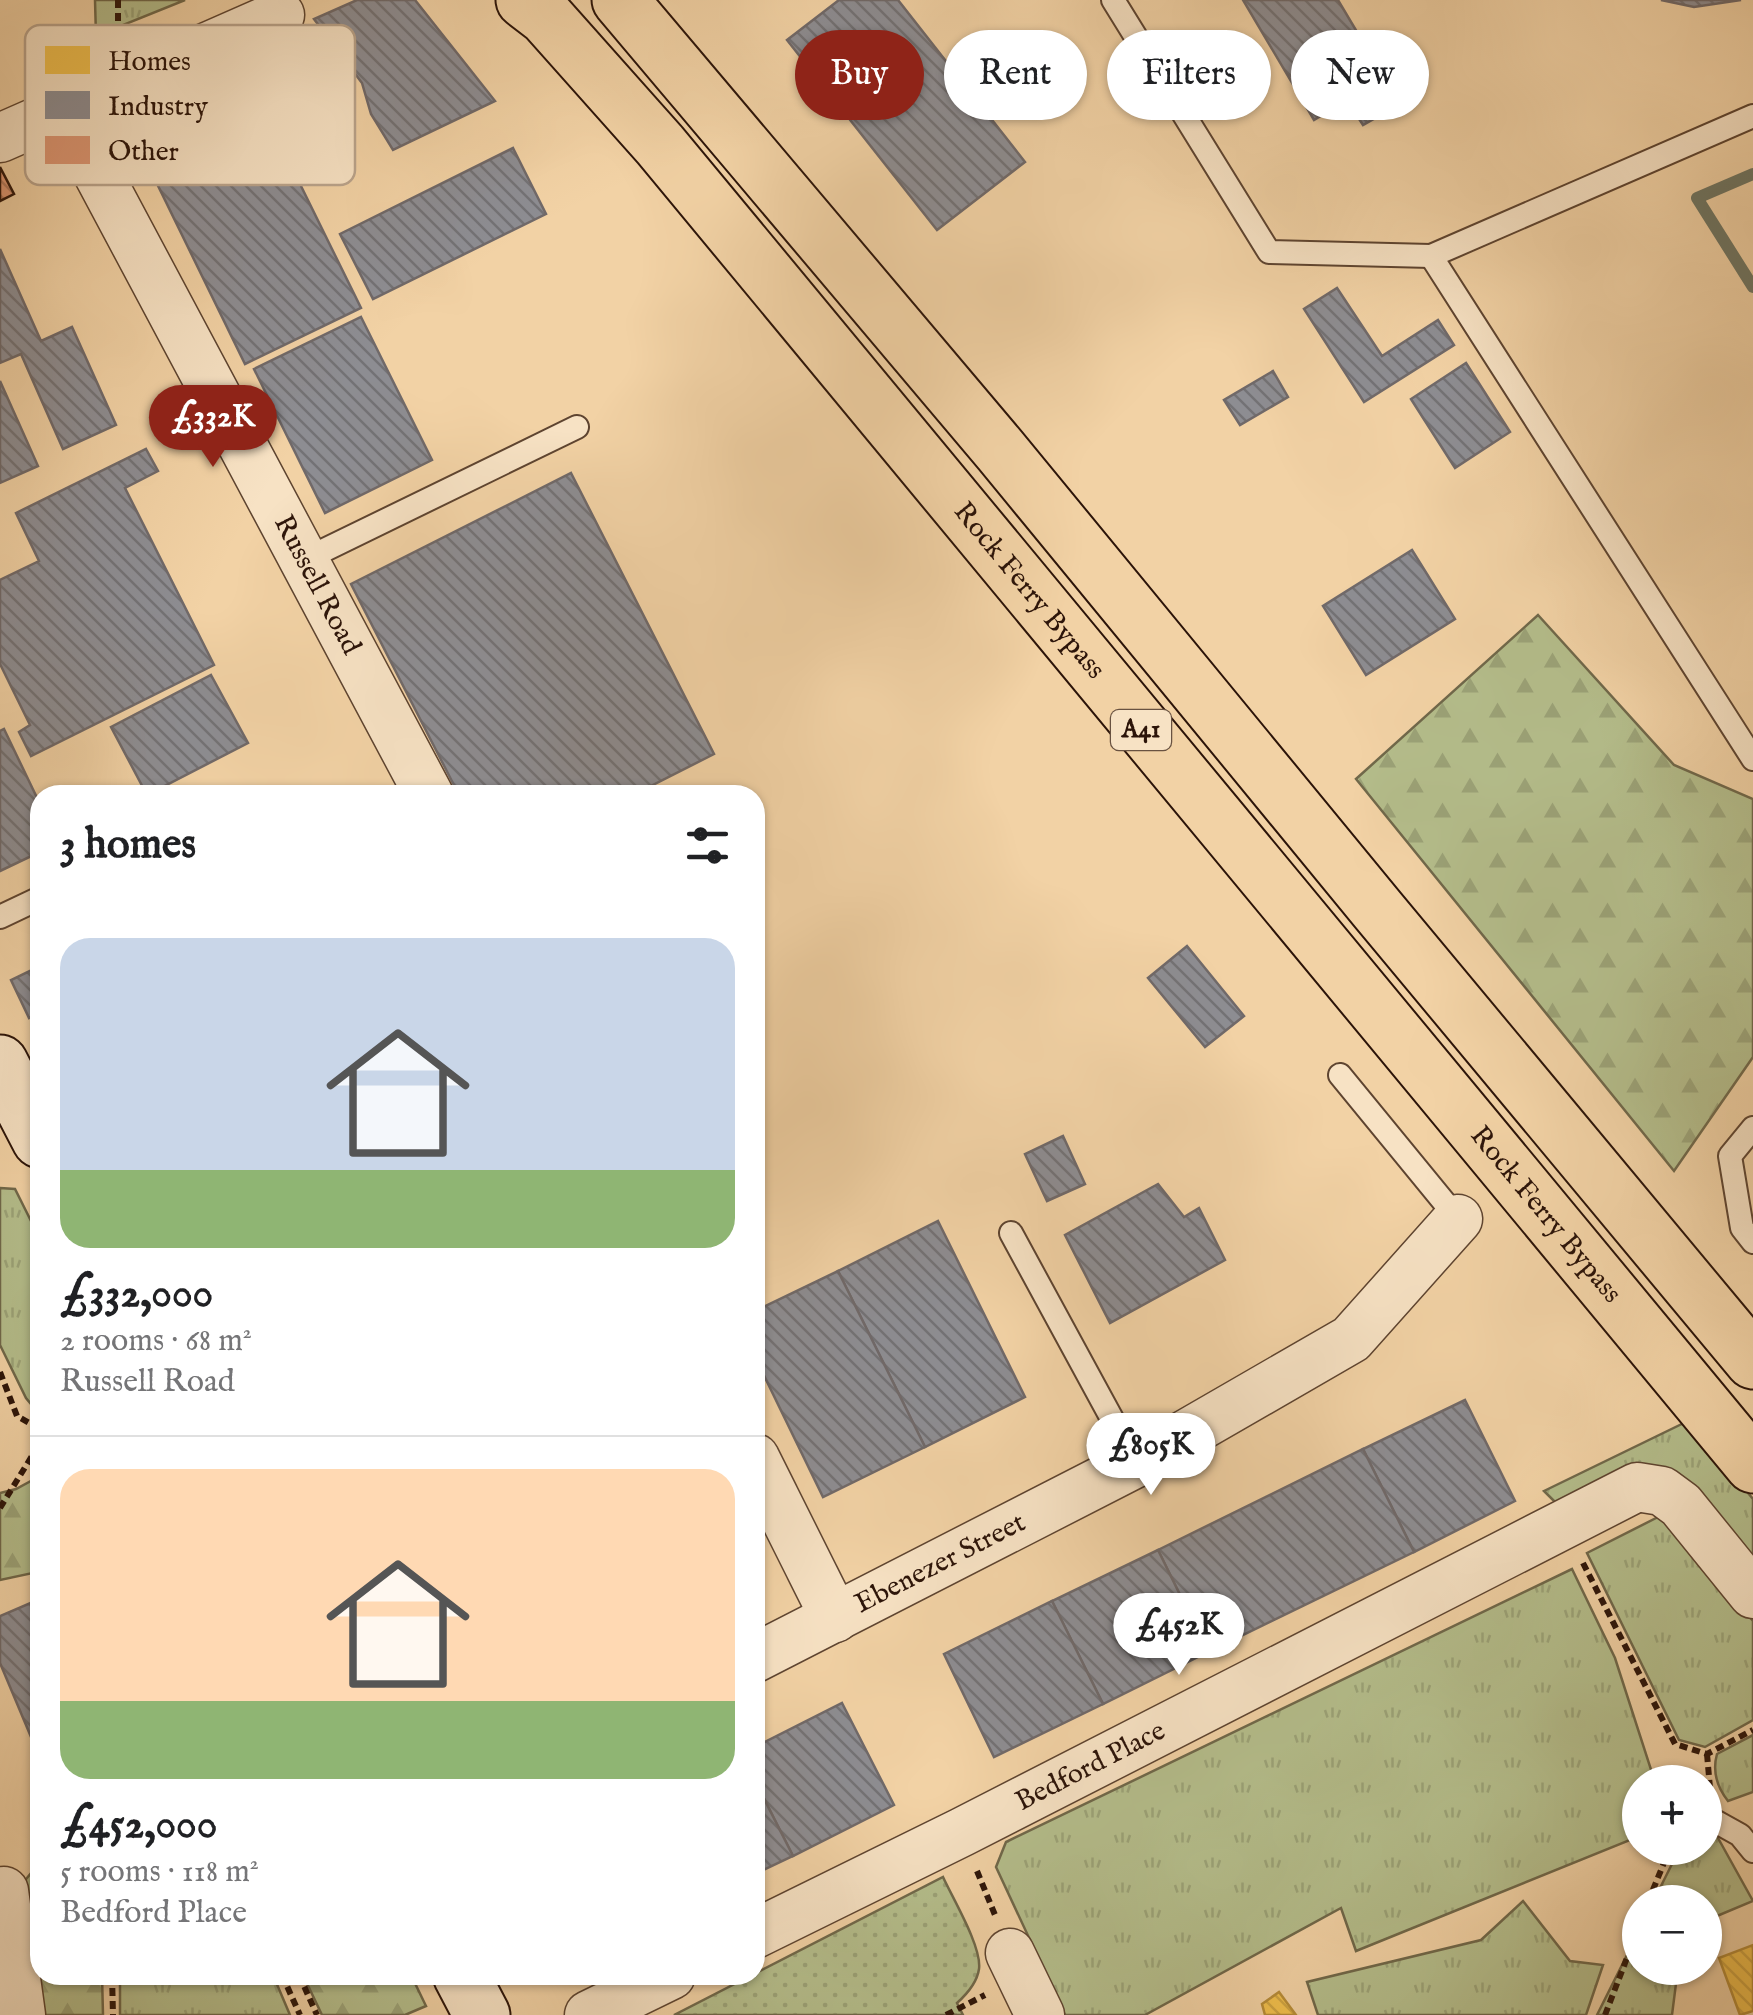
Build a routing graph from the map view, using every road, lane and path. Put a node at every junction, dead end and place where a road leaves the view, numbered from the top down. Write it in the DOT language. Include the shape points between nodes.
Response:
graph roads {
  1 [pos="524,0"];
  2 [pos="620,0"];
  3 [pos="1113,0"];
  4 [pos="280,15"];
  5 [pos="257,25"];
  6 [pos="1753,116"];
  7 [pos="25,127"];
  8 [pos="0,138"];
  9 [pos="104,185"];
  10 [pos="1431,256"];
  11 [pos="578,427"];
  12 [pos="304,560"];
  13 [pos="1753,759"];
  14 [pos="424,785"];
  15 [pos="30,903"];
  16 [pos="0,918"];
  17 [pos="0,1063"];
  18 [pos="1340,1075"];
  19 [pos="30,1121"];
  20 [pos="1753,1128"];
  21 [pos="1458,1219"];
  22 [pos="1010,1232"];
  23 [pos="1753,1242"];
  24 [pos="1753,1361"];
  25 [pos="0,1372"];
  26 [pos="30,1423"];
  27 [pos="30,1459"];
  28 [pos="1136,1463"];
  29 [pos="1753,1465"];
  30 [pos="765,1478"];
  31 [pos="0,1508"];
  32 [pos="1564,1525"];
  33 [pos="1753,1594"];
  34 [pos="835,1618"];
  35 [pos="765,1653"];
  36 [pos="1753,1730"];
  37 [pos="1722,1825"];
  38 [pos="962,1832"];
  39 [pos="1753,1852"];
  40 [pos="2,1891"];
  41 [pos="765,1929"];
  42 [pos="1010,1953"];
  43 [pos="1622,1971"];
  44 [pos="112,1985"];
  45 [pos="286,1985"];
  46 [pos="304,1985"];
  47 [pos="467,1985"];
  48 [pos="650,1985"];
  49 [pos="21,2015"];
  50 [pos="112,2015"];
  51 [pos="300,2015"];
  52 [pos="317,2015"];
  53 [pos="482,2015"];
  54 [pos="589,2015"];
  55 [pos="1040,2015"];
  56 [pos="1605,2015"];
  1 -- 29 [label="highway, Rock Ferry Bypass / A41" via="660,145"];
  2 -- 24 [label="highway, A41"];
  3 -- 10 [label="lane" via="1268,252"];
  4 -- 5 [label="street"];
  6 -- 10 [label="lane"];
  7 -- 8 [label="street"];
  9 -- 12 [label="street, Russell Road"];
  10 -- 13 [label="lane"];
  11 -- 12 [label="lane"];
  12 -- 14 [label="street, Russell Road"];
  15 -- 16 [label="lane"];
  17 -- 19 [label="main road"];
  18 -- 21 [label="lane"];
  20 -- 23 [label="lane" via="1730,1156 1742,1228"];
  21 -- 28 [label="street, Ebenezer Street" via="1352,1339"];
  22 -- 28 [label="lane"];
  25 -- 26 [label="path" via="17,1416"];
  27 -- 31 [label="path"];
  28 -- 34 [label="street, Ebenezer Street"];
  30 -- 34 [label="street"];
  32 -- 33 [label="street, Bedford Place" via="1637,1487 1662,1491"];
  32 -- 36 [label="path" via="1675,1744 1707,1754"];
  32 -- 38 [label="street, Bedford Place"];
  34 -- 35 [label="street, Ebenezer Street"];
  37 -- 39 [label="lane"];
  38 -- 41 [label="street, Bedford Place"];
  38 -- 42 [label="path"];
  40 -- 49 [label="street"];
  42 -- 55 [label="street"];
  43 -- 56 [label="path"];
  44 -- 50 [label="path"];
  45 -- 51 [label="path"];
  46 -- 52 [label="path"];
  47 -- 53 [label="main road"];
  48 -- 54 [label="street"];
}
